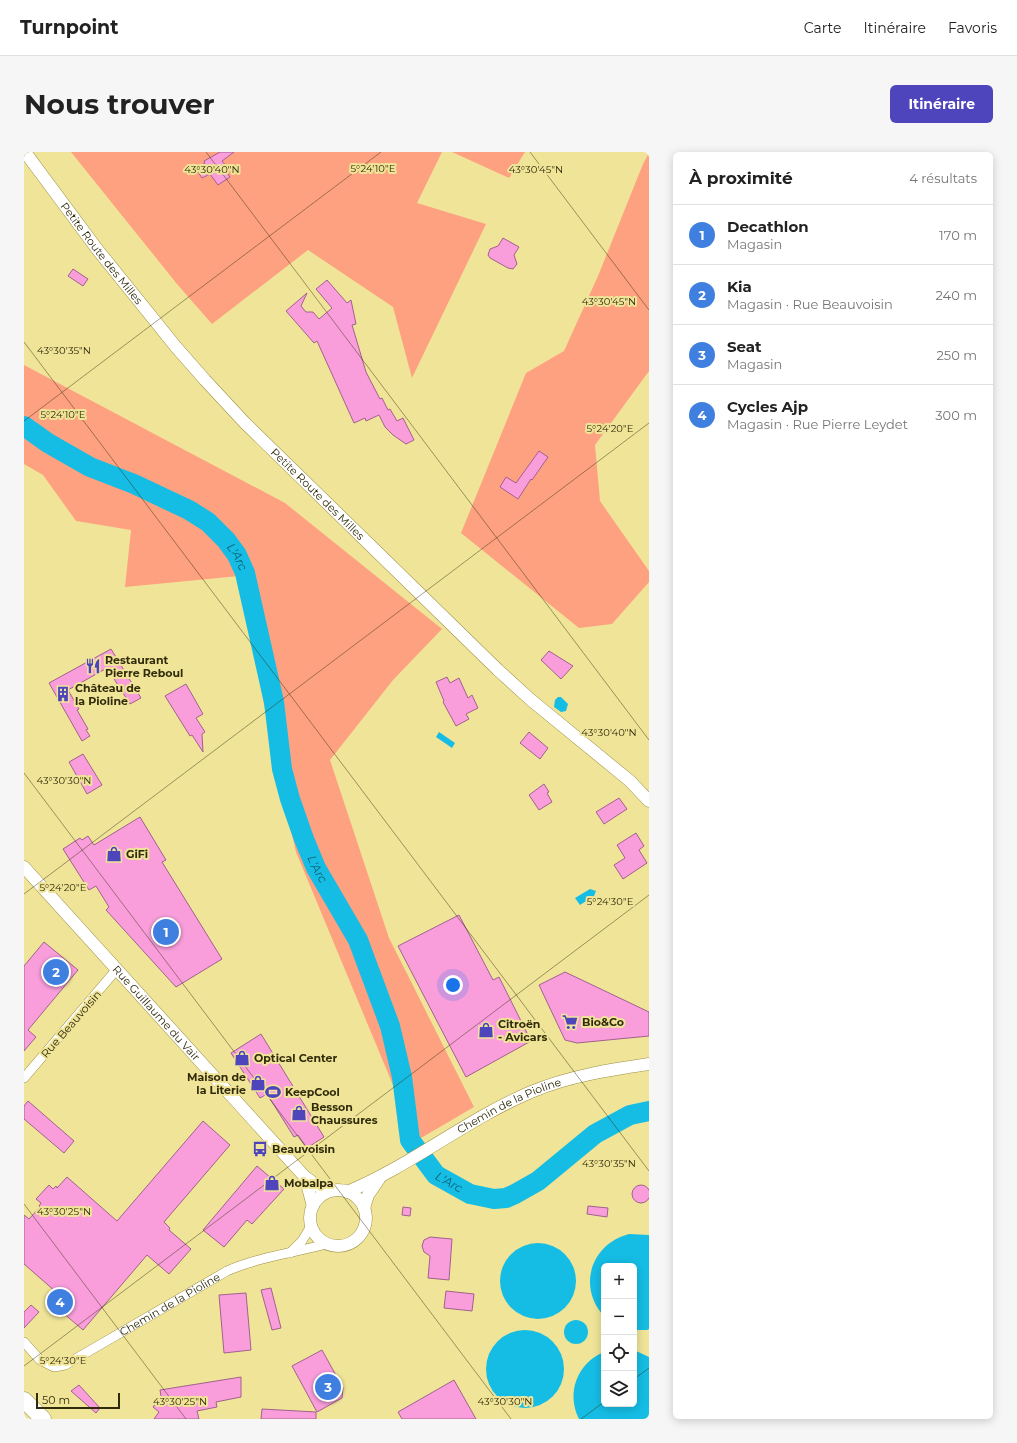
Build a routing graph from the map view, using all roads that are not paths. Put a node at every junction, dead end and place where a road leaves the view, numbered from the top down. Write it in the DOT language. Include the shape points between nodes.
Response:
graph roads {
  1 [pos="24,152"];
  2 [pos="649,801"];
  3 [pos="24,867"];
  4 [pos="117,969"];
  5 [pos="649,1064"];
  6 [pos="24,1078"];
  7 [pos="382,1176"];
  8 [pos="305,1177"];
  9 [pos="327,1192"];
  10 [pos="347,1192"];
  11 [pos="313,1206"];
  12 [pos="364,1208"];
  13 [pos="311,1226"];
  14 [pos="326,1244"];
  15 [pos="290,1253"];
  16 [pos="24,1342"];
  17 [pos="24,1400"];
  18 [pos="43,1419"];
  1 -- 2 [label="main road, Petite Route des Milles" via="176,347 244,422 504,675 630,781"];
  3 -- 4 [label="main road, Rue Guillaume du Vair"];
  4 -- 6 [label="street, Rue Beauvoisin"];
  4 -- 8 [label="main road, Rue Guillaume du Vair"];
  5 -- 7 [label="main road, Chemin de la Pioline" via="576,1077 530,1092"];
  7 -- 10 [label="main road, Chemin de la Pioline"];
  7 -- 12 [label="main road, Chemin de la Pioline" via="368,1195"];
  8 -- 9 [label="main road, Rue Guillaume du Vair"];
  8 -- 11 [label="main road, Rue Guillaume du Vair"];
  9 -- 10 [label="main road"];
  9 -- 11 [label="main road" via="316,1200"];
  10 -- 12 [label="main road" via="360,1201"];
  11 -- 13 [label="main road"];
  12 -- 14 [label="main road" via="365,1224 359,1237 344,1246"];
  13 -- 14 [label="main road" via="314,1233"];
  13 -- 15 [label="street" via="302,1241"];
  14 -- 15 [label="street, Chemin de la Pioline"];
  15 -- 16 [label="street, Chemin de la Pioline" via="261,1259 227,1271 65,1365 54,1367 40,1360"];
  17 -- 18 [label="highway"];
}
